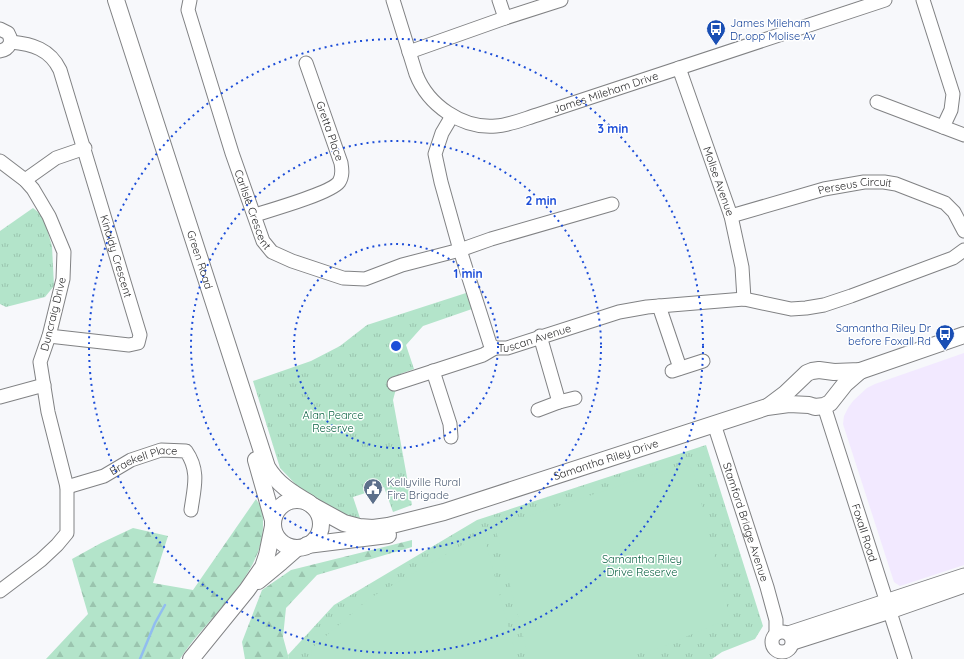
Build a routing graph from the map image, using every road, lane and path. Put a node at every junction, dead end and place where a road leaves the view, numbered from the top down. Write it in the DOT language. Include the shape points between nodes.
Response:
graph roads {
  1 [pos="106,0"];
  2 [pos="116,0"];
  3 [pos="190,0"];
  4 [pos="393,0"];
  5 [pos="499,0"];
  6 [pos="561,0"];
  7 [pos="885,0"];
  8 [pos="923,0"];
  9 [pos="505,18"];
  10 [pos="0,29"];
  11 [pos="10,42"];
  12 [pos="0,51"];
  13 [pos="409,52"];
  14 [pos="306,63"];
  15 [pos="679,68"];
  16 [pos="877,102"];
  17 [pos="452,116"];
  18 [pos="943,127"];
  19 [pos="964,135"];
  20 [pos="85,148"];
  21 [pos="0,161"];
  22 [pos="25,180"];
  23 [pos="612,204"];
  24 [pos="255,215"];
  25 [pos="731,216"];
  26 [pos="964,231"];
  27 [pos="460,250"];
  28 [pos="964,250"];
  29 [pos="744,299"];
  30 [pos="659,306"];
  31 [pos="964,335"];
  32 [pos="49,336"];
  33 [pos="540,336"];
  34 [pos="495,348"];
  35 [pos="703,361"];
  36 [pos="433,371"];
  37 [pos="860,371"];
  38 [pos="825,372"];
  39 [pos="802,378"];
  40 [pos="394,384"];
  41 [pos="44,385"];
  42 [pos="0,397"];
  43 [pos="575,398"];
  44 [pos="559,402"];
  45 [pos="823,402"];
  46 [pos="767,407"];
  47 [pos="538,410"];
  48 [pos="714,424"];
  49 [pos="451,437"];
  50 [pos="67,487"];
  51 [pos="311,505"];
  52 [pos="191,510"];
  53 [pos="444,512"];
  54 [pos="273,523"];
  55 [pos="302,546"];
  56 [pos="964,575"];
  57 [pos="964,586"];
  58 [pos="247,590"];
  59 [pos="0,591"];
  60 [pos="888,606"];
  61 [pos="786,645"];
  62 [pos="191,659"];
  63 [pos="906,659"];
  1 -- 54 [label="main road, Green Road" via="262,479"];
  2 -- 51 [label="main road, Green Road" via="267,467 281,485"];
  3 -- 24 [label="street, Carlisle Crescent" via="188,10 232,153"];
  4 -- 13 [label="street, James Mileham Drive"];
  5 -- 9 [label="street"];
  6 -- 9 [label="street"];
  7 -- 15 [label="street, James Mileham Drive"];
  8 -- 18 [label="street" via="953,94 951,110"];
  9 -- 13 [label="street"];
  10 -- 11 [label="street" via="8,33"];
  11 -- 12 [label="street" via="8,48"];
  11 -- 20 [label="street" via="40,49 57,64"];
  13 -- 17 [label="street, James Mileham Drive" via="423,89 435,103"];
  14 -- 24 [label="street, Gretta Place" via="343,171 339,182 323,193"];
  15 -- 17 [label="street, James Mileham Drive" via="503,125 480,126"];
  15 -- 25 [label="street, Molise Avenue"];
  16 -- 18 [label="street"];
  17 -- 27 [label="street, Tuscan Avenue" via="442,133 435,154"];
  18 -- 19 [label="street"];
  20 -- 22 [label="street" via="56,158"];
  20 -- 32 [label="street, Kinaldy Crescent" via="140,336 138,343 129,345"];
  21 -- 22 [label="street, Duncraig Drive"];
  22 -- 32 [label="street, Duncraig Drive" via="42,202 64,252 63,279"];
  23 -- 27 [label="street, Carlisle Crescent"];
  24 -- 27 [label="street, Carlisle Crescent" via="263,241 272,252 343,278 365,279 402,265"];
  25 -- 26 [label="street, Perseus Circuit" via="824,189 864,182 884,182 896,184 945,203 954,212"];
  25 -- 29 [label="street, Molise Avenue" via="742,267"];
  27 -- 34 [label="street, Tuscan Avenue" via="490,344"];
  28 -- 29 [label="street" via="953,258 824,305 791,309"];
  29 -- 30 [label="street, Tuscan Avenue"];
  30 -- 33 [label="street, Tuscan Avenue" via="618,312"];
  30 -- 35 [label="street" via="676,369"];
  31 -- 37 [label="main road, Samantha Riley Drive"];
  32 -- 41 [label="street, Duncraig Drive" via="40,362"];
  33 -- 34 [label="street, Tuscan Avenue" via="507,348"];
  33 -- 44 [label="street"];
  34 -- 36 [label="street" via="483,355"];
  36 -- 40 [label="street"];
  36 -- 49 [label="street" via="450,424"];
  37 -- 38 [label="main road, Samantha Riley Drive"];
  37 -- 45 [label="main road, Samantha Riley Drive"];
  38 -- 39 [label="main road, Samantha Riley Drive" via="812,371"];
  38 -- 45 [label="main road" via="834,380 836,389"];
  39 -- 45 [label="main road" via="799,393 804,401"];
  39 -- 46 [label="main road, Samantha Riley Drive"];
  41 -- 42 [label="street"];
  41 -- 50 [label="street, Duncraig Drive" via="48,412"];
  43 -- 44 [label="street"];
  44 -- 47 [label="street"];
  45 -- 46 [label="main road, Samantha Riley Drive"];
  45 -- 60 [label="street, Foxall Road"];
  46 -- 48 [label="main road, Samantha Riley Drive"];
  48 -- 53 [label="main road, Samantha Riley Drive"];
  48 -- 61 [label="street, Stamford Bridge Avenue"];
  50 -- 52 [label="street, Braekell Place" via="104,476 131,460 161,450 186,451 193,461 195,478"];
  50 -- 59 [label="street, Duncraig Drive" via="67,533 41,560"];
  51 -- 53 [label="main road, Samantha Riley Drive" via="344,523 373,528"];
  51 -- 54 [label="main road" via="302,500 287,502 276,512"];
  51 -- 55 [label="main road" via="320,518 320,528 316,538"];
  53 -- 55 [label="main road, Samantha Riley Drive" via="416,526 387,535"];
  54 -- 55 [label="main road" via="281,541 288,546"];
  54 -- 58 [label="main road" via="263,566"];
  55 -- 58 [label="main road"];
  56 -- 60 [label="street"];
  57 -- 60 [label="street"];
  58 -- 62 [label="main road"];
  60 -- 61 [label="street"];
  60 -- 63 [label="street, Foxall Road"];
}
